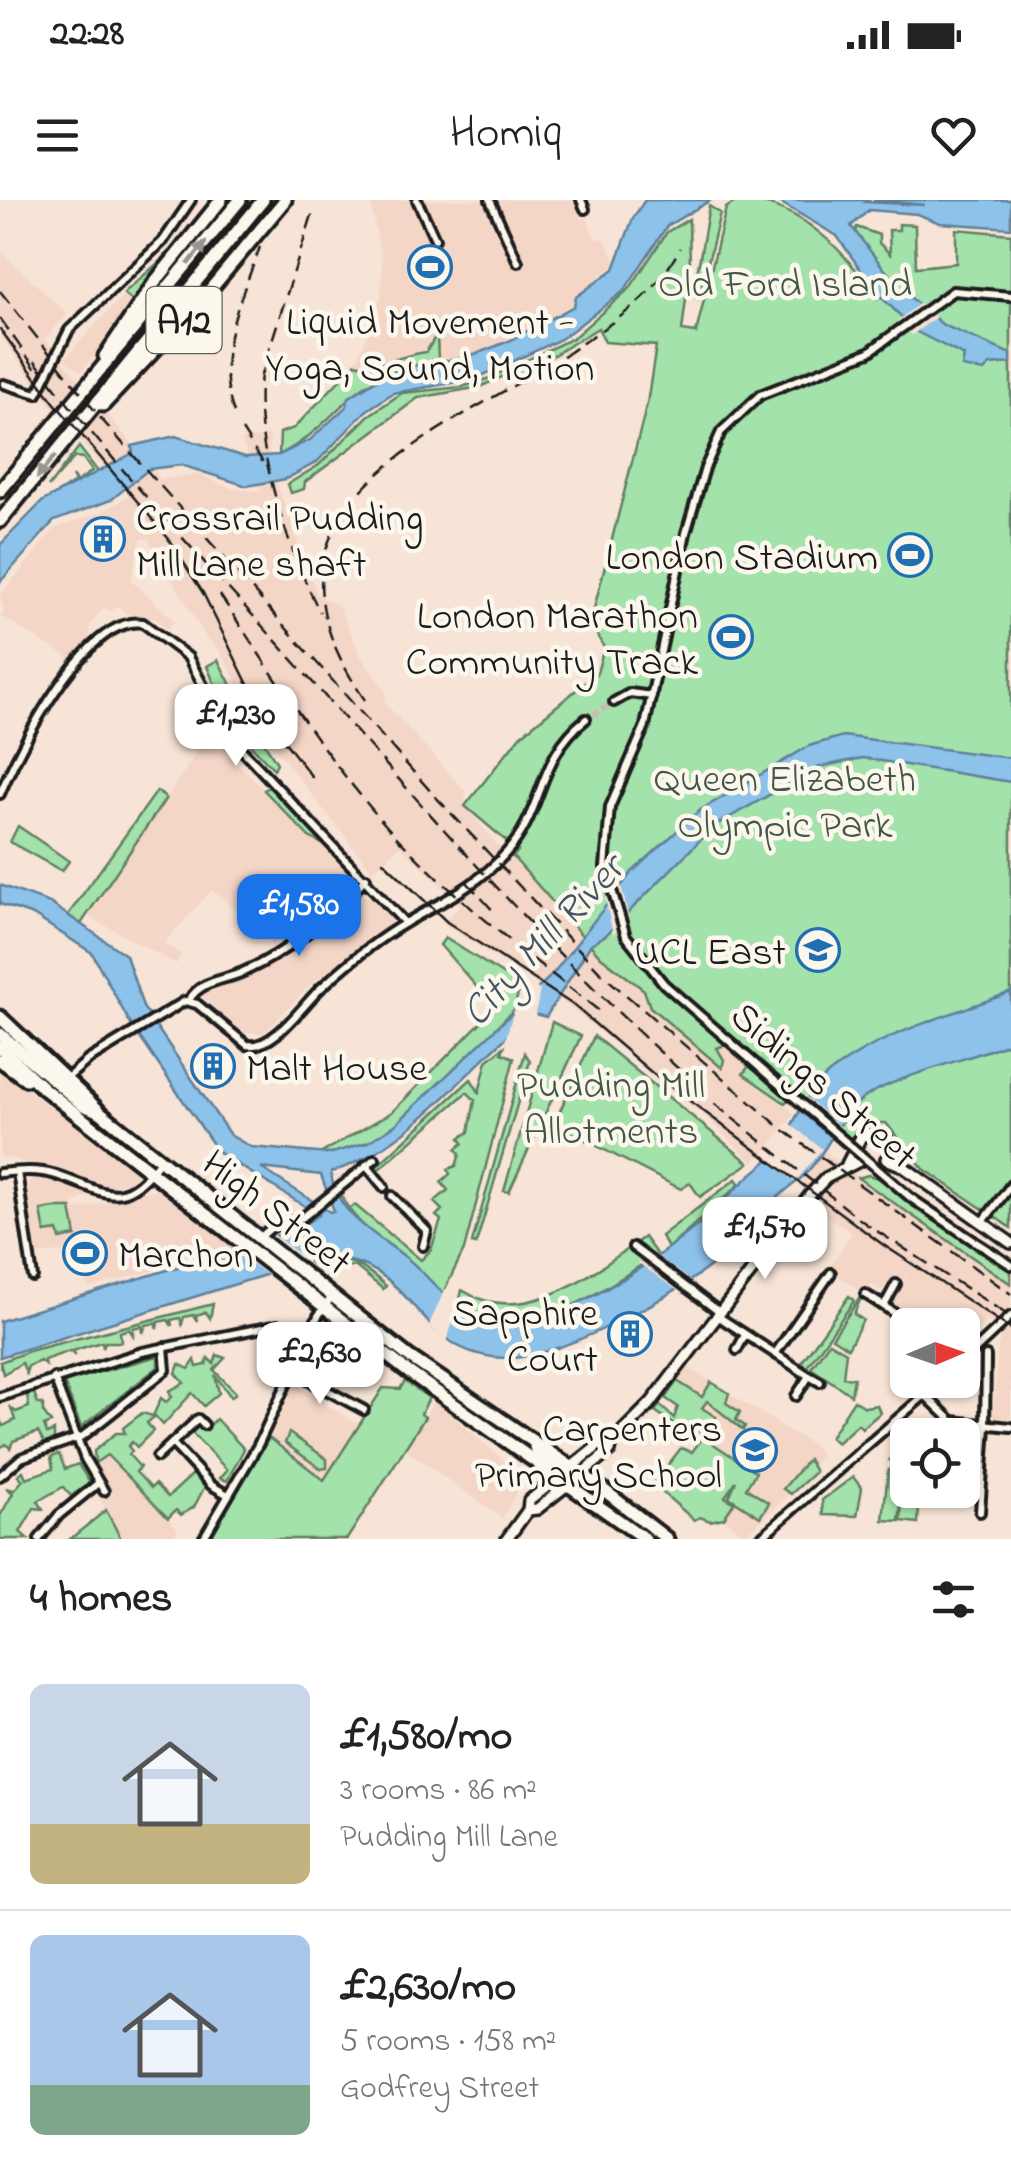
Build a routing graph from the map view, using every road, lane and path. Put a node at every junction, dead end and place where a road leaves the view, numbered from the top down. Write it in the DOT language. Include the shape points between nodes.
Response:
graph roads {
  1 [pos="191,200"];
  2 [pos="222,200"];
  3 [pos="240,200"];
  4 [pos="263,200"];
  5 [pos="285,200"];
  6 [pos="417,200"];
  7 [pos="490,200"];
  8 [pos="581,200"];
  9 [pos="584,209"];
  10 [pos="435,239"];
  11 [pos="518,262"];
  12 [pos="1011,296"];
  13 [pos="90,382"];
  14 [pos="4,384"];
  15 [pos="74,432"];
  16 [pos="3,485"];
  17 [pos="17,503"];
  18 [pos="0,521"];
  19 [pos="0,531"];
  20 [pos="652,696"];
  21 [pos="614,702"];
  22 [pos="586,719"];
  23 [pos="0,794"];
  24 [pos="366,878"];
  25 [pos="405,923"];
  26 [pos="190,1000"];
  27 [pos="0,1018"];
  28 [pos="0,1034"];
  29 [pos="0,1047"];
  30 [pos="0,1060"];
  31 [pos="66,1078"];
  32 [pos="43,1088"];
  33 [pos="100,1112"];
  34 [pos="888,1154"];
  35 [pos="859,1156"];
  36 [pos="375,1159"];
  37 [pos="366,1165"];
  38 [pos="156,1166"];
  39 [pos="17,1172"];
  40 [pos="0,1173"];
  41 [pos="1011,1185"];
  42 [pos="384,1186"];
  43 [pos="392,1196"];
  44 [pos="982,1223"];
  45 [pos="255,1241"];
  46 [pos="1011,1243"];
  47 [pos="422,1246"];
  48 [pos="633,1248"];
  49 [pos="1011,1266"];
  50 [pos="288,1269"];
  51 [pos="831,1273"];
  52 [pos="32,1278"];
  53 [pos="896,1284"];
  54 [pos="866,1294"];
  55 [pos="333,1295"];
  56 [pos="324,1306"];
  57 [pos="884,1306"];
  58 [pos="890,1310"];
  59 [pos="716,1313"];
  60 [pos="1011,1316"];
  61 [pos="310,1334"];
  62 [pos="746,1335"];
  63 [pos="980,1345"];
  64 [pos="164,1347"];
  65 [pos="737,1350"];
  66 [pos="775,1354"];
  67 [pos="986,1356"];
  68 [pos="293,1372"];
  69 [pos="808,1376"];
  70 [pos="54,1378"];
  71 [pos="820,1382"];
  72 [pos="796,1396"];
  73 [pos="0,1398"];
  74 [pos="922,1398"];
  75 [pos="928,1398"];
  76 [pos="364,1410"];
  77 [pos="204,1426"];
  78 [pos="986,1426"];
  79 [pos="1011,1427"];
  80 [pos="77,1439"];
  81 [pos="172,1443"];
  82 [pos="157,1457"];
  83 [pos="0,1476"];
  84 [pos="569,1477"];
  85 [pos="97,1484"];
  86 [pos="104,1491"];
  87 [pos="228,1494"];
  88 [pos="980,1512"];
  89 [pos="630,1534"];
  90 [pos="761,1538"];
  91 [pos="39,1539"];
  92 [pos="202,1539"];
  93 [pos="507,1539"];
  94 [pos="646,1539"];
  95 [pos="667,1539"];
  1 -- 14 [label="street" via="163,241 69,330 38,394"];
  2 -- 13 [label="main road, A12" via="146,295"];
  13 -- 3 [label="main road, A12, one-way"];
  4 -- 15 [label="main road, A12"];
  5 -- 15 [label="main road, A12" via="199,304"];
  6 -- 10 [label="street"];
  7 -- 11 [label="street"];
  8 -- 9 [label="street"];
  12 -- 20 [label="street, Sidings Street" via="960,289 853,360 760,395 722,432 686,533"];
  13 -- 16 [label="main road, A12"];
  15 -- 17 [label="main road, A12, one-way"];
  17 -- 18 [label="main road, A12"];
  17 -- 19 [label="main road, A12"];
  20 -- 21 [label="street" via="630,693"];
  20 -- 49 [label="street, Sidings Street, bridge" via="610,807 606,867 618,918 637,954 911,1198"];
  22 -- 25 [label="street" via="558,745 526,826 506,854 464,892"];
  23 -- 24 [label="street" via="38,718 108,629 143,622 198,669 232,738"];
  24 -- 25 [label="street"];
  24 -- 26 [label="street" via="308,931 255,966 209,982"];
  25 -- 26 [label="street" via="258,1046 245,1044"];
  26 -- 31 [label="street"];
  27 -- 31 [label="main road"];
  28 -- 33 [label="main road, High Street"];
  29 -- 32 [label="main road, High Street"];
  30 -- 32 [label="main road"];
  31 -- 33 [label="main road"];
  32 -- 38 [label="main road, High Street"];
  33 -- 38 [label="main road, High Street"];
  34 -- 35 [label="street" via="874,1165"];
  34 -- 35 [label="street" via="886,1138 874,1131 861,1137"];
  34 -- 44 [label="street"];
  35 -- 59 [label="street" via="810,1196"];
  36 -- 37 [label="street"];
  37 -- 42 [label="street"];
  37 -- 45 [label="street" via="302,1218 268,1229"];
  38 -- 39 [label="street" via="134,1188 111,1195 52,1174"];
  38 -- 45 [label="main road, High Street"];
  39 -- 40 [label="street"];
  39 -- 52 [label="street"];
  41 -- 44 [label="street"];
  43 -- 47 [label="street" via="428,1231"];
  44 -- 46 [label="street"];
  45 -- 50 [label="main road, High Street"];
  48 -- 59 [label="street"];
  50 -- 55 [label="main road, High Street"];
  50 -- 56 [label="main road, High Street"];
  51 -- 66 [label="street"];
  53 -- 57 [label="street"];
  54 -- 57 [label="street"];
  55 -- 56 [label="street"];
  55 -- 84 [label="main road, High Street"];
  56 -- 61 [label="street"];
  56 -- 84 [label="main road, High Street"];
  57 -- 58 [label="street"];
  59 -- 62 [label="street"];
  59 -- 84 [label="street" via="656,1396"];
  60 -- 63 [label="street"];
  61 -- 64 [label="street" via="277,1325"];
  61 -- 68 [label="street"];
  62 -- 65 [label="street"];
  62 -- 66 [label="street"];
  64 -- 70 [label="street"];
  64 -- 80 [label="street" via="166,1370"];
  66 -- 69 [label="street"];
  67 -- 78 [label="street"];
  68 -- 76 [label="street"];
  68 -- 87 [label="street"];
  69 -- 71 [label="street"];
  69 -- 72 [label="street"];
  70 -- 73 [label="street"];
  70 -- 80 [label="street"];
  74 -- 90 [label="street"];
  75 -- 78 [label="street" via="952,1421"];
  77 -- 81 [label="street" via="198,1419"];
  78 -- 79 [label="street"];
  78 -- 88 [label="street"];
  80 -- 83 [label="street" via="22,1458"];
  80 -- 85 [label="street"];
  81 -- 82 [label="street"];
  81 -- 87 [label="street"];
  84 -- 89 [label="main road"];
  84 -- 93 [label="street" via="529,1501"];
  84 -- 95 [label="main road, High Street"];
  85 -- 86 [label="street"];
  85 -- 91 [label="street"];
  87 -- 92 [label="street"];
  89 -- 94 [label="main road"];
}
